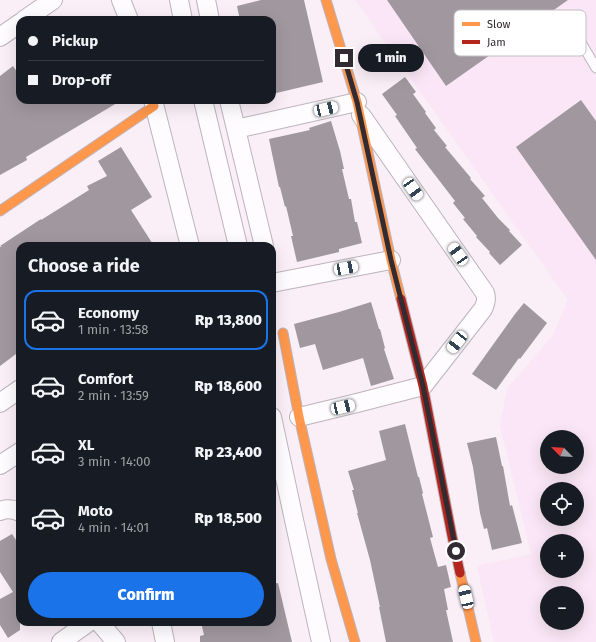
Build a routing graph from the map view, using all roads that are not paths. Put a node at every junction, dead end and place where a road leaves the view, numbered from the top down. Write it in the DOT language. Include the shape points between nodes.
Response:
graph roads {
  1 [pos="53,0"];
  2 [pos="121,0"];
  3 [pos="179,0"];
  4 [pos="206,0"];
  5 [pos="326,0"];
  6 [pos="30,16"];
  7 [pos="127,16"];
  8 [pos="182,16"];
  9 [pos="209,16"];
  10 [pos="16,26"];
  11 [pos="0,36"];
  12 [pos="586,51"];
  13 [pos="596,68"];
  14 [pos="153,104"];
  15 [pos="154,104"];
  16 [pos="204,104"];
  17 [pos="230,104"];
  18 [pos="358,106"];
  19 [pos="236,129"];
  20 [pos="0,211"];
  21 [pos="189,242"];
  22 [pos="237,242"];
  23 [pos="263,242"];
  24 [pos="391,260"];
  25 [pos="276,281"];
  26 [pos="283,333"];
  27 [pos="423,386"];
  28 [pos="16,391"];
  29 [pos="0,403"];
  30 [pos="299,417"];
  31 [pos="276,436"];
  32 [pos="16,455"];
  33 [pos="0,465"];
  34 [pos="16,510"];
  35 [pos="0,511"];
  36 [pos="83,626"];
  37 [pos="102,626"];
  38 [pos="162,626"];
  39 [pos="61,642"];
  40 [pos="116,642"];
  41 [pos="165,642"];
  42 [pos="321,642"];
  43 [pos="355,642"];
  44 [pos="476,642"];
  1 -- 6 [label="street"];
  2 -- 7 [label="street"];
  3 -- 8 [label="street"];
  4 -- 9 [label="street"];
  5 -- 18 [label="street"];
  10 -- 11 [label="street"];
  12 -- 13 [label="lane"];
  14 -- 20 [label="street"];
  15 -- 21 [label="street"];
  16 -- 22 [label="street"];
  17 -- 19 [label="street"];
  18 -- 19 [label="street"];
  18 -- 24 [label="street"];
  18 -- 27 [label="street" via="486,297 483,309"];
  19 -- 23 [label="street"];
  24 -- 25 [label="street"];
  24 -- 27 [label="street"];
  26 -- 30 [label="street"];
  27 -- 30 [label="street"];
  27 -- 44 [label="street" via="452,536"];
  28 -- 29 [label="street"];
  30 -- 43 [label="street" via="331,559"];
  31 -- 42 [label="street"];
  32 -- 33 [label="street"];
  34 -- 35 [label="street"];
  36 -- 39 [label="street"];
  37 -- 40 [label="street"];
  38 -- 41 [label="street"];
}
